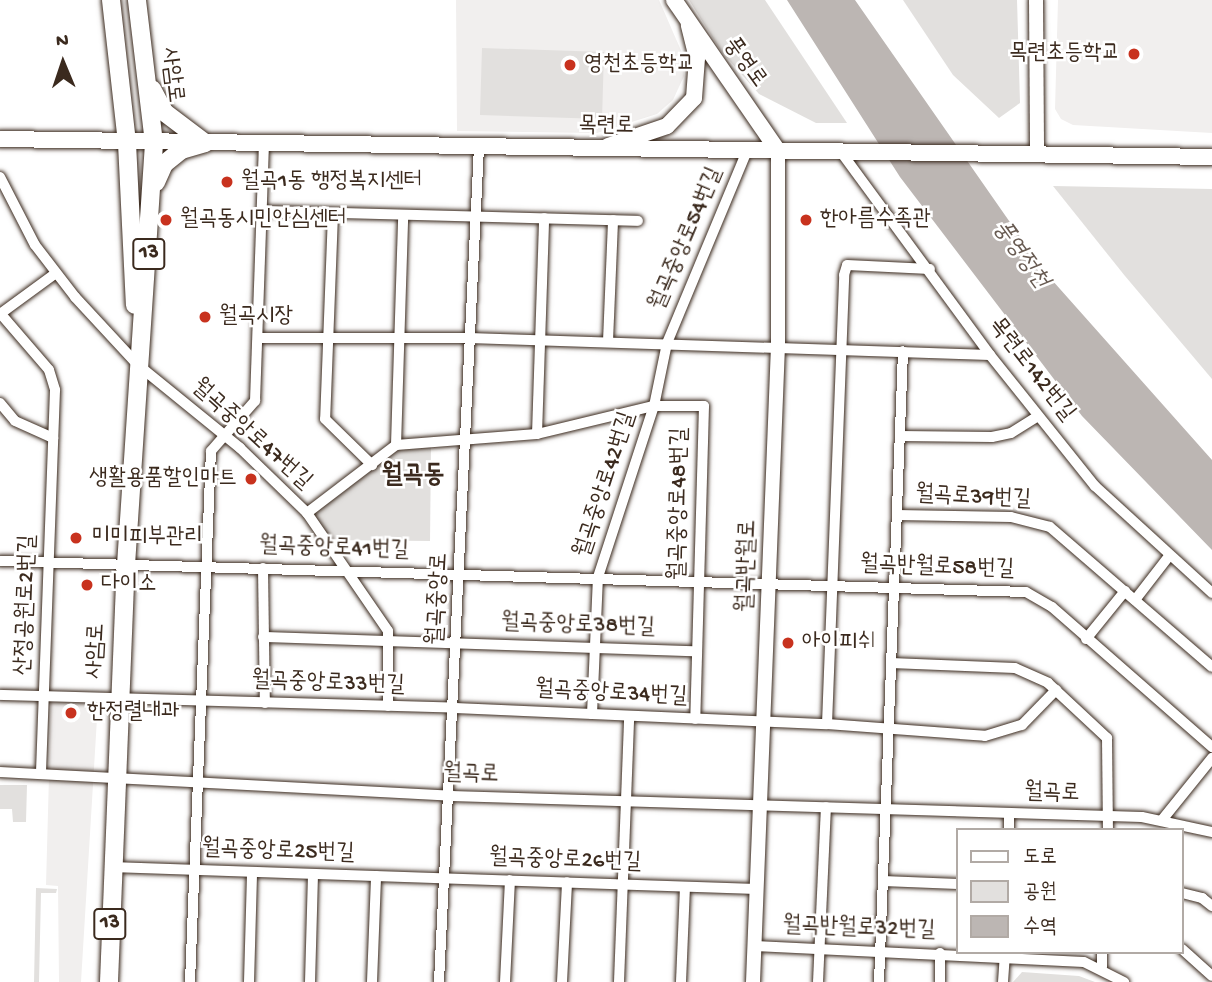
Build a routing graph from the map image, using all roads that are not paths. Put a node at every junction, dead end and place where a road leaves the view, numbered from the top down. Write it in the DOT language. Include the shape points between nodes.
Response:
graph roads {
  1 [pos="111,0"];
  2 [pos="136,0"];
  3 [pos="674,0"];
  4 [pos="1036,0"];
  5 [pos="689,25"];
  6 [pos="146,77"];
  7 [pos="0,139"];
  8 [pos="264,142"];
  9 [pos="127,143"];
  10 [pos="154,143"];
  11 [pos="205,143"];
  12 [pos="479,147"];
  13 [pos="595,150"];
  14 [pos="747,151"];
  15 [pos="778,151"];
  16 [pos="848,152"];
  17 [pos="1037,153"];
  18 [pos="1212,157"];
  19 [pos="0,177"];
  20 [pos="152,189"];
  21 [pos="262,211"];
  22 [pos="333,214"];
  23 [pos="403,216"];
  24 [pos="475,217"];
  25 [pos="544,218"];
  26 [pos="613,220"];
  27 [pos="638,221"];
  28 [pos="930,269"];
  29 [pos="56,273"];
  30 [pos="0,314"];
  31 [pos="258,338"];
  32 [pos="329,338"];
  33 [pos="398,338"];
  34 [pos="469,338"];
  35 [pos="540,340"];
  36 [pos="608,341"];
  37 [pos="667,343"];
  38 [pos="778,346"];
  39 [pos="843,348"];
  40 [pos="904,351"];
  41 [pos="990,355"];
  42 [pos="138,365"];
  43 [pos="0,403"];
  44 [pos="654,407"];
  45 [pos="1038,416"];
  46 [pos="537,434"];
  47 [pos="225,436"];
  48 [pos="900,436"];
  49 [pos="54,438"];
  50 [pos="466,438"];
  51 [pos="396,445"];
  52 [pos="372,465"];
  53 [pos="306,513"];
  54 [pos="897,515"];
  55 [pos="1169,556"];
  56 [pos="0,561"];
  57 [pos="49,562"];
  58 [pos="126,565"];
  59 [pos="205,567"];
  60 [pos="263,568"];
  61 [pos="345,570"];
  62 [pos="462,574"];
  63 [pos="598,578"];
  64 [pos="700,580"];
  65 [pos="771,581"];
  66 [pos="834,585"];
  67 [pos="894,588"];
  68 [pos="1125,591"];
  69 [pos="1212,593"];
  70 [pos="1138,603"];
  71 [pos="263,637"];
  72 [pos="1086,639"];
  73 [pos="390,641"];
  74 [pos="458,643"];
  75 [pos="595,648"];
  76 [pos="696,651"];
  77 [pos="891,663"];
  78 [pos="1212,667"];
  79 [pos="1056,690"];
  80 [pos="0,695"];
  81 [pos="45,697"];
  82 [pos="119,699"];
  83 [pos="200,701"];
  84 [pos="265,703"];
  85 [pos="388,706"];
  86 [pos="455,708"];
  87 [pos="592,714"];
  88 [pos="629,716"];
  89 [pos="695,719"];
  90 [pos="765,722"];
  91 [pos="827,724"];
  92 [pos="889,728"];
  93 [pos="1212,747"];
  94 [pos="1212,758"];
  95 [pos="0,772"];
  96 [pos="41,773"];
  97 [pos="116,777"];
  98 [pos="197,781"];
  99 [pos="450,796"];
  100 [pos="626,802"];
  101 [pos="761,806"];
  102 [pos="826,807"];
  103 [pos="886,809"];
  104 [pos="1009,814"];
  105 [pos="1109,817"];
  106 [pos="1162,820"];
  107 [pos="1009,828"];
  108 [pos="1108,828"];
  109 [pos="1212,832"];
  110 [pos="111,867"];
  111 [pos="195,870"];
  112 [pos="252,872"];
  113 [pos="313,874"];
  114 [pos="376,876"];
  115 [pos="443,878"];
  116 [pos="510,880"];
  117 [pos="883,881"];
  118 [pos="567,882"];
  119 [pos="623,884"];
  120 [pos="956,884"];
  121 [pos="685,887"];
  122 [pos="757,889"];
  123 [pos="1184,894"];
  124 [pos="1212,906"];
  125 [pos="755,946"];
  126 [pos="820,947"];
  127 [pos="880,950"];
  128 [pos="1184,951"];
  129 [pos="940,953"];
  130 [pos="956,953"];
  131 [pos="972,954"];
  132 [pos="1102,954"];
  133 [pos="1005,955"];
  134 [pos="1102,967"];
  135 [pos="1212,976"];
  136 [pos="109,982"];
  137 [pos="190,982"];
  138 [pos="249,982"];
  139 [pos="310,982"];
  140 [pos="372,982"];
  141 [pos="439,982"];
  142 [pos="505,982"];
  143 [pos="562,982"];
  144 [pos="619,982"];
  145 [pos="681,982"];
  146 [pos="753,982"];
  147 [pos="818,982"];
  148 [pos="879,982"];
  149 [pos="940,982"];
  150 [pos="1003,982"];
  151 [pos="1124,982"];
  1 -- 9 [label="main road, 사암로 / 13"];
  2 -- 6 [label="main road, 사암로 / 13"];
  3 -- 5 [label="main road, 풍영로"];
  4 -- 17 [label="street"];
  5 -- 13 [label="main road" via="698,85 685,112 667,126"];
  5 -- 15 [label="main road, 풍영로"];
  6 -- 10 [label="main road, 사암로 / 13"];
  6 -- 11 [label="main road" via="164,111"];
  7 -- 9 [label="main road, 목련로"];
  8 -- 11 [label="main road, 목련로"];
  8 -- 12 [label="main road, 목련로"];
  8 -- 21 [label="street"];
  9 -- 10 [label="main road, 목련로"];
  9 -- 42 [label="main road, 사암로 / 13"];
  10 -- 11 [label="main road, 목련로"];
  10 -- 20 [label="main road, 사암로 / 13"];
  11 -- 20 [label="main road" via="181,150 164,164"];
  12 -- 13 [label="main road, 목련로"];
  12 -- 24 [label="street, 월곡중앙로"];
  13 -- 14 [label="main road, 목련로"];
  14 -- 15 [label="main road, 목련로"];
  14 -- 37 [label="street, 월곡중앙로54번길"];
  15 -- 16 [label="main road, 목련로"];
  15 -- 38 [label="street, 월곡반월로"];
  16 -- 17 [label="main road, 목련로"];
  16 -- 28 [label="street, 목련로142번길"];
  17 -- 18 [label="main road, 목련로"];
  19 -- 29 [label="street, 월곡중앙로47번길" via="35,245"];
  20 -- 42 [label="main road, 사암로 / 13"];
  21 -- 22 [label="street"];
  21 -- 31 [label="street"];
  22 -- 23 [label="street"];
  22 -- 32 [label="street"];
  23 -- 24 [label="street"];
  23 -- 33 [label="street"];
  24 -- 25 [label="street"];
  24 -- 34 [label="street, 월곡중앙로"];
  25 -- 26 [label="street"];
  25 -- 35 [label="street"];
  26 -- 27 [label="street"];
  26 -- 36 [label="street"];
  28 -- 39 [label="street, 월곡반월로58번길" via="847,265"];
  28 -- 41 [label="street, 목련로142번길"];
  29 -- 30 [label="street"];
  29 -- 42 [label="street, 월곡중앙로47번길"];
  30 -- 49 [label="street, 산정공원로2번길" via="53,379"];
  31 -- 32 [label="street, 월곡중앙로54번길"];
  31 -- 47 [label="street" via="255,401"];
  32 -- 33 [label="street, 월곡중앙로54번길"];
  32 -- 52 [label="street" via="325,419"];
  33 -- 34 [label="street, 월곡중앙로54번길"];
  33 -- 51 [label="street"];
  34 -- 35 [label="street, 월곡중앙로54번길"];
  34 -- 50 [label="street, 월곡중앙로"];
  35 -- 36 [label="street, 월곡중앙로54번길"];
  35 -- 46 [label="street"];
  36 -- 37 [label="street, 월곡중앙로54번길"];
  37 -- 38 [label="street, 월곡중앙로54번길"];
  37 -- 44 [label="street, 월곡중앙로42번길"];
  38 -- 39 [label="street, 월곡중앙로54번길"];
  38 -- 65 [label="street, 월곡반월로"];
  39 -- 40 [label="street, 월곡중앙로54번길"];
  39 -- 66 [label="street, 월곡반월로58번길"];
  40 -- 41 [label="street, 월곡중앙로54번길"];
  40 -- 48 [label="street, 월곡로39번길"];
  41 -- 45 [label="street, 목련로142번길"];
  42 -- 47 [label="street, 월곡중앙로47번길"];
  42 -- 58 [label="main road, 사암로 / 13"];
  43 -- 49 [label="street" via="15,421"];
  44 -- 46 [label="street, 월곡중앙로48번길"];
  44 -- 63 [label="street, 월곡중앙로42번길"];
  44 -- 64 [label="street, 월곡중앙로48번길" via="704,405"];
  45 -- 48 [label="street" via="1012,433 992,437"];
  45 -- 55 [label="street, 목련로142번길" via="1095,486"];
  46 -- 50 [label="street, 월곡중앙로48번길"];
  47 -- 53 [label="street, 월곡중앙로47번길"];
  47 -- 59 [label="street" via="211,451"];
  48 -- 54 [label="street, 월곡로39번길"];
  49 -- 57 [label="street, 산정공원로2번길"];
  50 -- 51 [label="street"];
  50 -- 62 [label="street, 월곡중앙로"];
  51 -- 52 [label="street, 월곡중앙로47번길"];
  52 -- 53 [label="street, 월곡중앙로47번길"];
  53 -- 61 [label="street"];
  54 -- 67 [label="street, 월곡로39번길"];
  54 -- 68 [label="street, 월곡로39번길" via="1030,518 1050,527"];
  55 -- 69 [label="street, 목련로142번길"];
  55 -- 70 [label="street"];
  56 -- 57 [label="street, 월곡중앙로41번길"];
  57 -- 58 [label="street, 월곡중앙로41번길"];
  57 -- 81 [label="street, 산정공원로2번길"];
  58 -- 59 [label="street, 월곡중앙로41번길"];
  58 -- 82 [label="main road, 사암로 / 13"];
  59 -- 60 [label="street, 월곡중앙로41번길"];
  59 -- 83 [label="street"];
  60 -- 61 [label="street, 월곡중앙로41번길"];
  60 -- 71 [label="street"];
  61 -- 62 [label="street, 월곡중앙로41번길"];
  61 -- 73 [label="street" via="388,631"];
  62 -- 63 [label="street, 월곡중앙로42번길"];
  62 -- 74 [label="street, 월곡중앙로"];
  63 -- 64 [label="street, 월곡중앙로42번길"];
  63 -- 75 [label="street"];
  64 -- 65 [label="street, 월곡중앙로42번길"];
  64 -- 76 [label="street, 월곡중앙로48번길"];
  65 -- 66 [label="street, 월곡반월로58번길"];
  65 -- 90 [label="street, 월곡반월로"];
  66 -- 67 [label="street, 월곡반월로58번길"];
  66 -- 91 [label="street"];
  67 -- 72 [label="street, 월곡반월로58번길" via="1026,592 1052,607"];
  67 -- 77 [label="street, 월곡로39번길"];
  68 -- 70 [label="street, 월곡로39번길"];
  68 -- 72 [label="street"];
  70 -- 78 [label="street, 월곡로39번길"];
  71 -- 73 [label="street, 월곡중앙로38번길"];
  71 -- 84 [label="street"];
  72 -- 93 [label="street, 월곡반월로58번길"];
  73 -- 74 [label="street, 월곡중앙로38번길"];
  73 -- 85 [label="street"];
  74 -- 75 [label="street, 월곡중앙로38번길"];
  74 -- 86 [label="street, 월곡중앙로"];
  75 -- 76 [label="street, 월곡중앙로38번길"];
  75 -- 87 [label="street"];
  76 -- 89 [label="street, 월곡중앙로48번길"];
  77 -- 79 [label="street" via="1014,668 1028,671"];
  77 -- 92 [label="street, 월곡로39번길"];
  79 -- 92 [label="street, 월곡중앙로34번길" via="1030,719 996,735"];
  79 -- 105 [label="street, 월곡로" via="1108,738"];
  80 -- 81 [label="street, 월곡중앙로33번길"];
  81 -- 82 [label="street, 월곡중앙로33번길"];
  81 -- 96 [label="street, 산정공원로2번길"];
  82 -- 83 [label="street, 월곡중앙로33번길"];
  82 -- 97 [label="main road, 사암로 / 13"];
  83 -- 84 [label="street, 월곡중앙로33번길"];
  83 -- 98 [label="street"];
  84 -- 85 [label="street, 월곡중앙로33번길"];
  85 -- 86 [label="street, 월곡중앙로33번길"];
  86 -- 87 [label="street, 월곡중앙로34번길"];
  86 -- 99 [label="street, 월곡중앙로"];
  87 -- 88 [label="street, 월곡중앙로34번길"];
  88 -- 89 [label="street, 월곡중앙로34번길"];
  88 -- 100 [label="street"];
  89 -- 90 [label="street, 월곡중앙로34번길"];
  90 -- 91 [label="street, 월곡중앙로34번길"];
  90 -- 101 [label="street, 월곡반월로"];
  91 -- 92 [label="street, 월곡중앙로34번길"];
  92 -- 103 [label="street, 월곡로39번길"];
  94 -- 106 [label="street"];
  95 -- 96 [label="street, 월곡로"];
  96 -- 97 [label="street, 월곡로"];
  97 -- 98 [label="street, 월곡로"];
  97 -- 110 [label="main road, 사암로 / 13"];
  98 -- 99 [label="street, 월곡로"];
  98 -- 111 [label="street"];
  99 -- 100 [label="street, 월곡로"];
  99 -- 115 [label="street, 월곡중앙로"];
  100 -- 101 [label="street, 월곡로"];
  100 -- 119 [label="street"];
  101 -- 102 [label="street, 월곡로"];
  101 -- 122 [label="street, 월곡반월로"];
  102 -- 103 [label="street, 월곡로"];
  102 -- 126 [label="street"];
  103 -- 104 [label="street, 월곡로"];
  103 -- 117 [label="street, 월곡로39번길"];
  104 -- 105 [label="street, 월곡로"];
  104 -- 107 [label="street"];
  105 -- 106 [label="street, 월곡로"];
  105 -- 108 [label="street"];
  106 -- 109 [label="street, 월곡로"];
  110 -- 111 [label="street, 월곡중앙로25번길"];
  110 -- 136 [label="main road, 사암로 / 13"];
  111 -- 112 [label="street, 월곡중앙로25번길"];
  111 -- 137 [label="street"];
  112 -- 113 [label="street, 월곡중앙로25번길"];
  112 -- 138 [label="street"];
  113 -- 114 [label="street, 월곡중앙로25번길"];
  113 -- 139 [label="street"];
  114 -- 115 [label="street, 월곡중앙로25번길"];
  114 -- 140 [label="street"];
  115 -- 116 [label="street, 월곡중앙로26번길"];
  115 -- 141 [label="street, 월곡중앙로"];
  116 -- 118 [label="street, 월곡중앙로26번길"];
  116 -- 142 [label="street"];
  117 -- 120 [label="street"];
  117 -- 127 [label="street, 월곡로39번길"];
  118 -- 119 [label="street, 월곡중앙로26번길"];
  118 -- 143 [label="street"];
  119 -- 121 [label="street, 월곡중앙로26번길"];
  119 -- 144 [label="street"];
  121 -- 122 [label="street, 월곡중앙로26번길"];
  121 -- 145 [label="street"];
  122 -- 125 [label="street, 월곡반월로"];
  123 -- 124 [label="street"];
  125 -- 126 [label="street, 월곡반월로32번길"];
  125 -- 146 [label="street, 월곡반월로"];
  126 -- 127 [label="street, 월곡반월로32번길"];
  126 -- 147 [label="street"];
  127 -- 129 [label="street, 월곡반월로32번길"];
  127 -- 148 [label="street, 월곡로39번길"];
  128 -- 135 [label="street"];
  129 -- 130 [label="street, 월곡반월로32번길"];
  129 -- 149 [label="street"];
  131 -- 133 [label="street, 월곡반월로32번길"];
  132 -- 134 [label="street"];
  133 -- 134 [label="street, 월곡반월로32번길"];
  133 -- 150 [label="street"];
  134 -- 151 [label="street, 월곡반월로32번길"];
}
